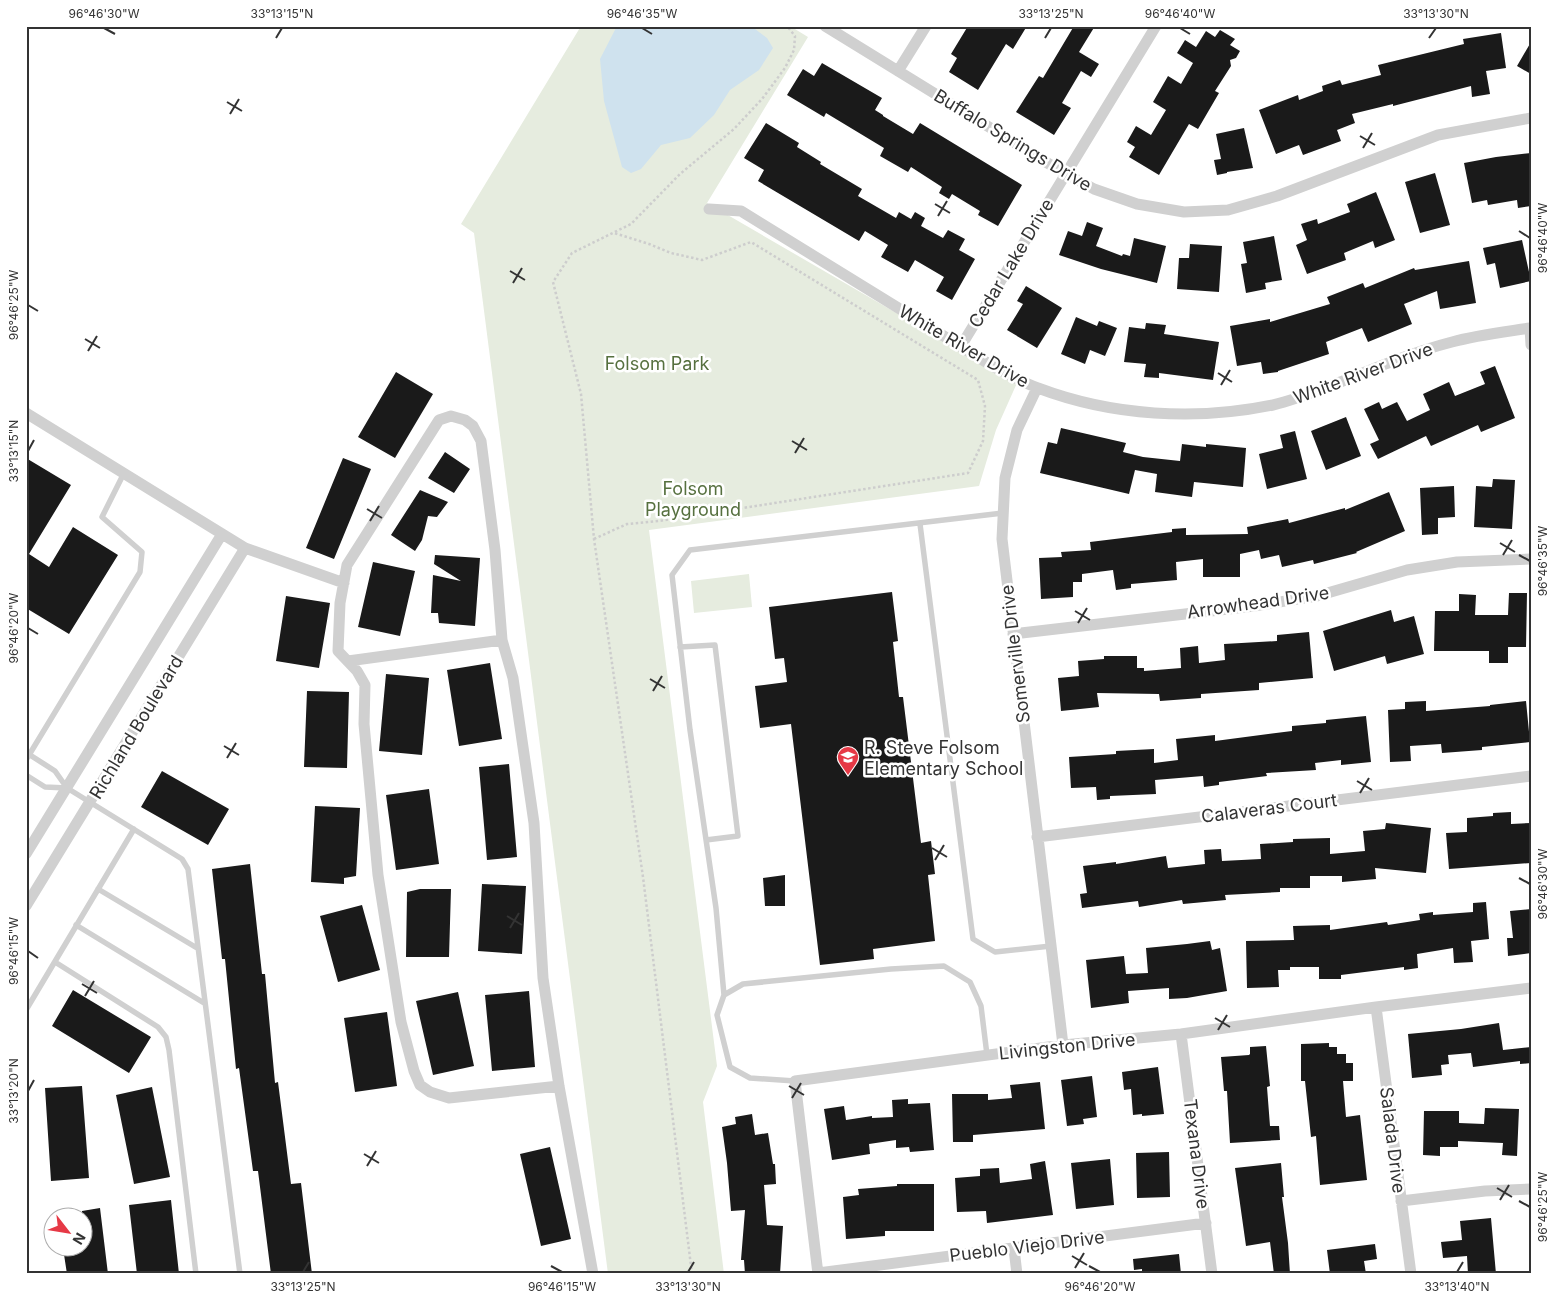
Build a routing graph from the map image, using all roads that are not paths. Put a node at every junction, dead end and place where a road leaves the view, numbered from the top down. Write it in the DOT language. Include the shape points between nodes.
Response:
graph roads {
  1 [pos="825,26"];
  2 [pos="926,26"];
  3 [pos="1156,26"];
  4 [pos="898,71"];
  5 [pos="1531,118"];
  6 [pos="1066,173"];
  7 [pos="708,209"];
  8 [pos="1530,328"];
  9 [pos="1531,345"];
  10 [pos="961,346"];
  11 [pos="1037,388"];
  12 [pos="26,413"];
  13 [pos="124,473"];
  14 [pos="1003,513"];
  15 [pos="920,524"];
  16 [pos="222,534"];
  17 [pos="245,548"];
  18 [pos="1531,559"];
  19 [pos="344,583"];
  20 [pos="1013,634"];
  21 [pos="502,640"];
  22 [pos="680,647"];
  23 [pos="348,661"];
  24 [pos="28,758"];
  25 [pos="26,775"];
  26 [pos="1531,776"];
  27 [pos="67,788"];
  28 [pos="90,801"];
  29 [pos="134,829"];
  30 [pos="1038,837"];
  31 [pos="706,840"];
  32 [pos="26,854"];
  33 [pos="98,889"];
  34 [pos="26,906"];
  35 [pos="76,926"];
  36 [pos="1051,946"];
  37 [pos="197,948"];
  38 [pos="55,962"];
  39 [pos="1531,988"];
  40 [pos="724,995"];
  41 [pos="204,1003"];
  42 [pos="1376,1007"];
  43 [pos="26,1010"];
  44 [pos="1181,1034"];
  45 [pos="1063,1045"];
  46 [pos="987,1055"];
  47 [pos="795,1082"];
  48 [pos="559,1086"];
  49 [pos="1531,1189"];
  50 [pos="1401,1201"];
  51 [pos="1206,1223"];
  52 [pos="1014,1248"];
  53 [pos="26,1269"];
  54 [pos="818,1273"];
  55 [pos="27,1274"];
  56 [pos="196,1274"];
  57 [pos="240,1274"];
  58 [pos="593,1274"];
  59 [pos="1017,1274"];
  60 [pos="1212,1274"];
  61 [pos="1411,1274"];
  1 -- 4 [label="street, Buffalo Springs Drive"];
  2 -- 4 [label="street"];
  3 -- 6 [label="street, Cedar Lake Drive"];
  4 -- 6 [label="street, Buffalo Springs Drive"];
  5 -- 6 [label="street, Buffalo Springs Drive" via="1438,135 1276,196 1228,210 1184,212 1137,204 1094,189"];
  6 -- 10 [label="street, Cedar Lake Drive"];
  7 -- 10 [label="street, White River Drive" via="741,211"];
  8 -- 9 [label="street"];
  8 -- 11 [label="street, White River Drive" via="1452,341 1317,391 1275,404 1228,413 1139,412 1095,406"];
  10 -- 11 [label="street, White River Drive"];
  11 -- 14 [label="street, Somerville Drive" via="1016,430 1004,478"];
  12 -- 13 [label="street"];
  13 -- 16 [label="street"];
  13 -- 24 [label="lane" via="102,517 142,552 140,572"];
  14 -- 15 [label="lane"];
  14 -- 20 [label="street, Somerville Drive" via="1002,539"];
  15 -- 22 [label="lane" via="690,550 672,575"];
  15 -- 36 [label="lane" via="973,939 995,952"];
  16 -- 17 [label="street"];
  16 -- 27 [label="street, Richland Boulevard"];
  17 -- 19 [label="street"];
  17 -- 28 [label="street, Richland Boulevard"];
  18 -- 20 [label="street, Arrowhead Drive" via="1457,562 1407,570 1317,596"];
  19 -- 21 [label="street" via="347,565 439,420 451,416 465,420 473,426 481,441"];
  19 -- 23 [label="street" via="338,651"];
  20 -- 30 [label="street, Somerville Drive"];
  21 -- 23 [label="street"];
  21 -- 48 [label="street" via="513,678 534,823 543,978"];
  22 -- 31 [label="lane"];
  22 -- 31 [label="lane" via="715,645 738,836"];
  23 -- 48 [label="street" via="365,685 364,724 378,875 401,1022 420,1085 450,1098"];
  24 -- 27 [label="lane" via="55,771"];
  25 -- 27 [label="lane" via="44,787"];
  26 -- 30 [label="street, Calaveras Court"];
  27 -- 28 [label="lane"];
  27 -- 32 [label="street, Richland Boulevard"];
  28 -- 29 [label="lane"];
  28 -- 34 [label="street, Richland Boulevard"];
  29 -- 33 [label="lane"];
  29 -- 37 [label="lane" via="182,859 188,869"];
  30 -- 36 [label="street, Somerville Drive"];
  31 -- 40 [label="lane"];
  33 -- 35 [label="lane"];
  33 -- 37 [label="lane"];
  35 -- 38 [label="lane"];
  35 -- 41 [label="lane"];
  36 -- 45 [label="street, Somerville Drive"];
  37 -- 41 [label="lane"];
  38 -- 43 [label="lane"];
  38 -- 56 [label="lane" via="158,1027 166,1037"];
  39 -- 42 [label="street, Livingston Drive"];
  40 -- 46 [label="lane" via="744,984 944,966 970,982 978,998"];
  40 -- 47 [label="lane" via="717,1015 730,1067 750,1078"];
  41 -- 57 [label="lane"];
  42 -- 44 [label="street, Livingston Drive"];
  42 -- 50 [label="street, Salada Drive"];
  44 -- 45 [label="street, Livingston Drive"];
  44 -- 51 [label="street, Texana Drive"];
  45 -- 46 [label="street, Livingston Drive"];
  46 -- 47 [label="street, Livingston Drive"];
  47 -- 54 [label="street"];
  48 -- 58 [label="street"];
  49 -- 50 [label="street"];
  50 -- 61 [label="street, Salada Drive"];
  51 -- 52 [label="street, Pueblo Viejo Drive"];
  51 -- 60 [label="street, Texana Drive"];
  52 -- 54 [label="street, Pueblo Viejo Drive"];
  52 -- 59 [label="street"];
  53 -- 55 [label="lane"];
}
